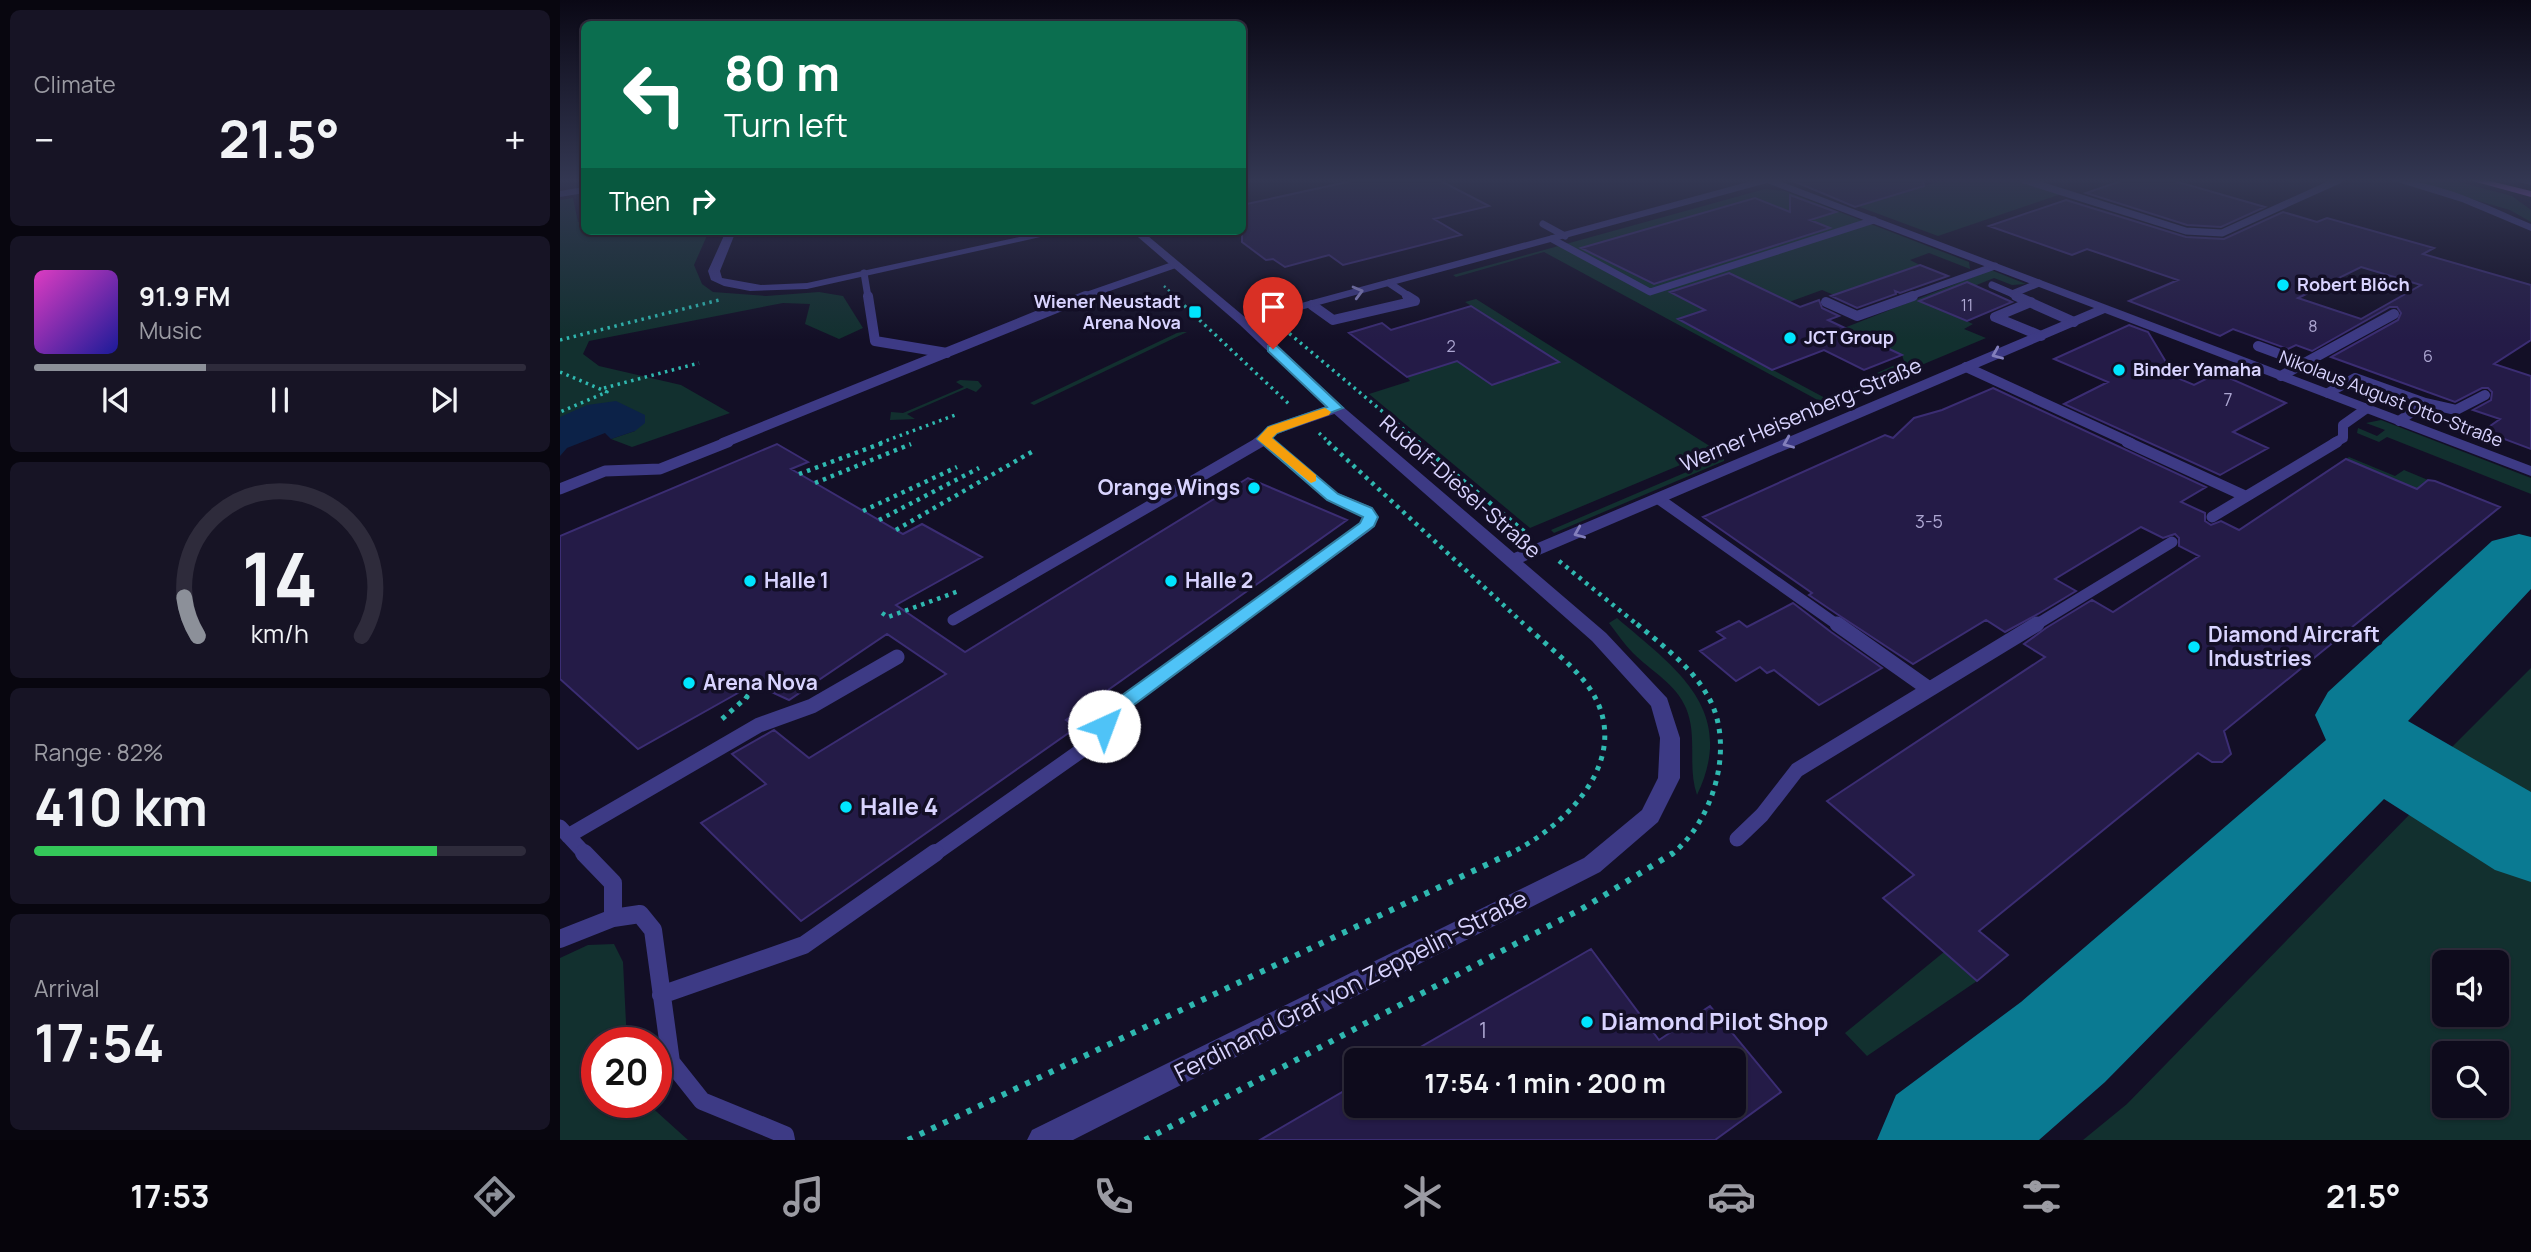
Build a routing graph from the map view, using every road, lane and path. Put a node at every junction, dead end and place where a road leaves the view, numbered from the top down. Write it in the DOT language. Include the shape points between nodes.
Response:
graph roads {
  1 [pos="1560,233"];
  2 [pos="1575,233"];
  3 [pos="1833,233"];
  4 [pos="1908,233"];
  5 [pos="729,235"];
  6 [pos="1043,235"];
  7 [pos="1140,235"];
  8 [pos="1565,236"];
  9 [pos="1552,239"];
  10 [pos="1174,265"];
  11 [pos="1994,266"];
  12 [pos="1148,271"];
  13 [pos="864,273"];
  14 [pos="2039,283"];
  15 [pos="1389,284"];
  16 [pos="1992,285"];
  17 [pos="765,290"];
  18 [pos="2012,293"];
  19 [pos="1826,302"];
  20 [pos="2031,302"];
  21 [pos="1312,305"];
  22 [pos="2105,308"];
  23 [pos="2394,314"];
  24 [pos="1269,316"];
  25 [pos="1244,322"];
  26 [pos="2074,322"];
  27 [pos="2041,336"];
  28 [pos="560,340"];
  29 [pos="2258,346"];
  30 [pos="947,353"];
  31 [pos="699,363"];
  32 [pos="2304,363"];
  33 [pos="1966,367"];
  34 [pos="560,372"];
  35 [pos="2281,376"];
  36 [pos="604,388"];
  37 [pos="2328,393"];
  38 [pos="2485,395"];
  39 [pos="2425,403"];
  40 [pos="1336,408"];
  41 [pos="2367,408"];
  42 [pos="560,412"];
  43 [pos="958,414"];
  44 [pos="1304,419"];
  45 [pos="2399,421"];
  46 [pos="1264,439"];
  47 [pos="911,444"];
  48 [pos="1035,450"];
  49 [pos="957,467"];
  50 [pos="979,468"];
  51 [pos="2531,471"];
  52 [pos="799,474"];
  53 [pos="815,483"];
  54 [pos="560,489"];
  55 [pos="2245,496"];
  56 [pos="1659,499"];
  57 [pos="863,511"];
  58 [pos="2211,517"];
  59 [pos="879,520"];
  60 [pos="897,530"];
  61 [pos="2172,542"];
  62 [pos="1543,548"];
  63 [pos="1513,560"];
  64 [pos="959,591"];
  65 [pos="882,613"];
  66 [pos="953,620"];
  67 [pos="897,657"];
  68 [pos="1930,689"];
  69 [pos="1650,816"];
  70 [pos="564,831"];
  71 [pos="1737,839"];
  72 [pos="613,918"];
  73 [pos="560,939"];
  74 [pos="661,995"];
  75 [pos="786,1140"];
  76 [pos="908,1140"];
  77 [pos="1042,1140"];
  78 [pos="1144,1140"];
  1 -- 8 [label="lane"];
  2 -- 8 [label="street"];
  3 -- 9 [label="lane" via="1650,292"];
  4 -- 11 [label="street, Nikolaus August Otto-Straße"];
  5 -- 17 [label="street" via="713,271 717,280"];
  6 -- 13 [label="street"];
  7 -- 10 [label="street, Rudolf-Diesel-Straße"];
  8 -- 9 [label="street"];
  9 -- 15 [label="street"];
  10 -- 12 [label="lane"];
  10 -- 25 [label="street, Rudolf-Diesel-Straße"];
  11 -- 14 [label="street, Nikolaus August Otto-Straße"];
  11 -- 19 [label="lane" via="1857,316"];
  12 -- 30 [label="lane"];
  12 -- 44 [label="path"];
  13 -- 17 [label="street"];
  13 -- 30 [label="lane" via="875,341"];
  14 -- 18 [label="lane"];
  14 -- 22 [label="street, Nikolaus August Otto-Straße"];
  21 -- 15 [label="street, one-way"];
  15 -- 21 [label="lane" via="1415,301 1333,320"];
  16 -- 18 [label="lane"];
  17 -- 28 [label="path"];
  18 -- 20 [label="lane"];
  20 -- 26 [label="lane"];
  20 -- 27 [label="lane" via="1995,317"];
  21 -- 24 [label="street"];
  22 -- 26 [label="street, Werner Heisenberg-Straße"];
  22 -- 35 [label="street, Nikolaus August Otto-Straße"];
  23 -- 32 [label="lane"];
  24 -- 25 [label="street"];
  24 -- 62 [label="path"];
  25 -- 40 [label="street, Rudolf-Diesel-Straße"];
  26 -- 27 [label="street, Werner Heisenberg-Straße"];
  27 -- 33 [label="street, Werner Heisenberg-Straße, one-way"];
  29 -- 32 [label="lane"];
  30 -- 54 [label="lane" via="660,469 605,471"];
  31 -- 36 [label="path"];
  32 -- 35 [label="lane"];
  33 -- 55 [label="lane"];
  33 -- 56 [label="street, Werner Heisenberg-Straße, one-way"];
  34 -- 36 [label="path"];
  35 -- 37 [label="street, Nikolaus August Otto-Straße"];
  36 -- 42 [label="path" via="607,392"];
  37 -- 39 [label="lane" via="2356,378"];
  37 -- 41 [label="street, Nikolaus August Otto-Straße"];
  38 -- 39 [label="lane" via="2460,412"];
  39 -- 45 [label="lane"];
  40 -- 44 [label="lane"];
  40 -- 63 [label="street, Rudolf-Diesel-Straße"];
  41 -- 45 [label="street, Nikolaus August Otto-Straße"];
  41 -- 55 [label="lane" via="2343,425 2343,438"];
  43 -- 52 [label="path"];
  44 -- 46 [label="lane" via="1273,430"];
  44 -- 76 [label="path" via="1581,677 1605,720 1599,774 1557,825 1525,846"];
  45 -- 51 [label="street, Nikolaus August Otto-Straße"];
  46 -- 66 [label="lane"];
  46 -- 74 [label="lane" via="1333,497 1367,511 1371,517 1367,526 1116,709 1091,743 804,945"];
  47 -- 53 [label="path"];
  48 -- 60 [label="path"];
  49 -- 57 [label="path"];
  50 -- 59 [label="path"];
  55 -- 58 [label="lane"];
  56 -- 62 [label="street, Werner Heisenberg-Straße, one-way"];
  56 -- 68 [label="lane"];
  61 -- 68 [label="lane"];
  62 -- 63 [label="street, Werner Heisenberg-Straße"];
  62 -- 78 [label="path" via="1694,675 1712,702 1721,736 1717,771 1708,802 1690,836 1670,855 1613,891"];
  63 -- 69 [label="street, Rudolf-Diesel-Straße" via="1600,637 1660,704 1670,738 1669,778"];
  64 -- 65 [label="path" via="888,617"];
  67 -- 70 [label="lane" via="812,706 759,725"];
  68 -- 71 [label="lane" via="1797,770 1759,824"];
  69 -- 77 [label="street, Ferdinand Graf von Zeppelin-Straße" via="1592,864"];
  70 -- 72 [label="lane" via="612,883"];
  72 -- 73 [label="lane"];
  72 -- 74 [label="lane" via="640,914 653,930"];
  74 -- 75 [label="lane" via="671,1062 702,1101 785,1135"];
}
